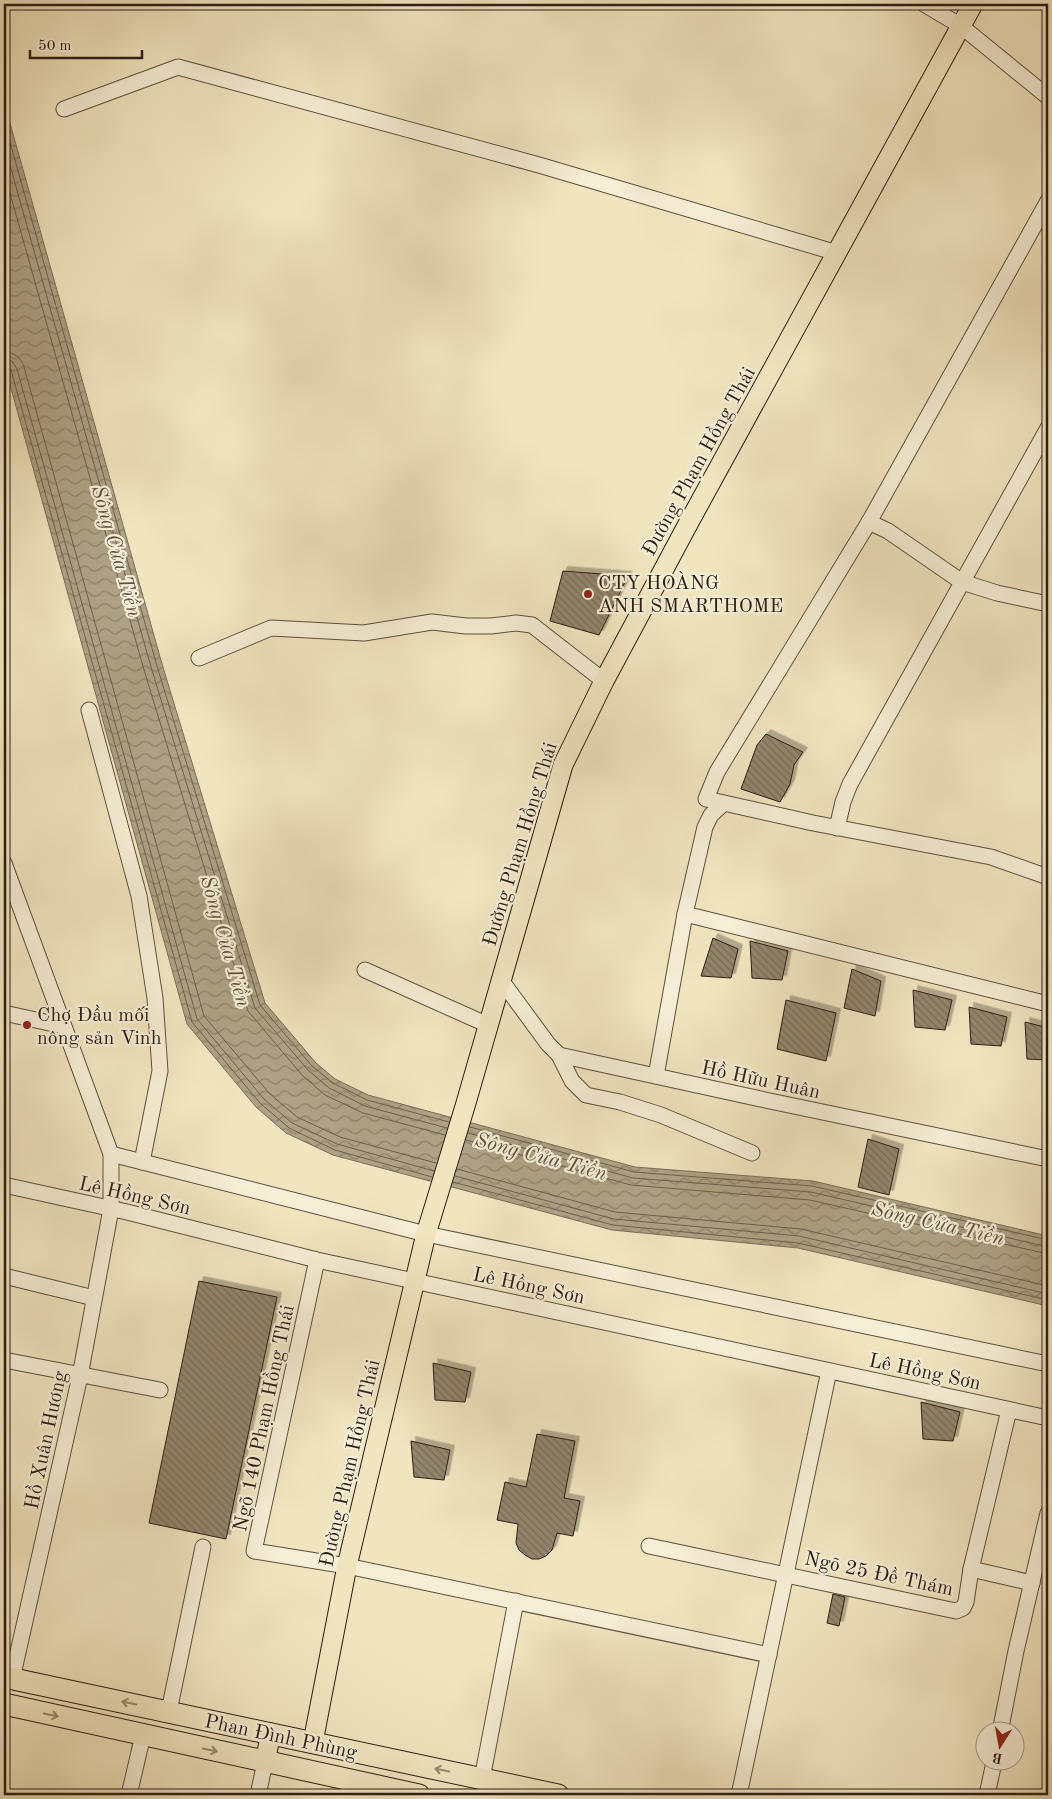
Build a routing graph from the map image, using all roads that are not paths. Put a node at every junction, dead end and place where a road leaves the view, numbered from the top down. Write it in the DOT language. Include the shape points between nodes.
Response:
graph roads {
  1 [pos="924,4"];
  2 [pos="973,4"];
  3 [pos="961,26"];
  4 [pos="1048,97"];
  5 [pos="64,109"];
  6 [pos="1048,201"];
  7 [pos="838,253"];
  8 [pos="1048,428"];
  9 [pos="869,522"];
  10 [pos="962,582"];
  11 [pos="1048,604"];
  12 [pos="199,658"];
  13 [pos="604,681"];
  14 [pos="89,710"];
  15 [pos="724,803"];
  16 [pos="837,828"];
  17 [pos="4,863"];
  18 [pos="1048,877"];
  19 [pos="685,914"];
  20 [pos="365,970"];
  21 [pos="500,980"];
  22 [pos="1048,1004"];
  23 [pos="4,1013"];
  24 [pos="488,1025"];
  25 [pos="63,1026"];
  26 [pos="559,1056"];
  27 [pos="656,1076"];
  28 [pos="752,1153"];
  29 [pos="111,1154"];
  30 [pos="1048,1159"];
  31 [pos="142,1162"];
  32 [pos="4,1184"];
  33 [pos="110,1209"];
  34 [pos="426,1234"];
  35 [pos="317,1260"];
  36 [pos="4,1276"];
  37 [pos="416,1281"];
  38 [pos="94,1298"];
  39 [pos="4,1360"];
  40 [pos="1048,1364"];
  41 [pos="830,1371"];
  42 [pos="80,1376"];
  43 [pos="160,1390"];
  44 [pos="1009,1410"];
  45 [pos="1048,1418"];
  46 [pos="1048,1513"];
  47 [pos="649,1546"];
  48 [pos="203,1547"];
  49 [pos="347,1566"];
  50 [pos="971,1569"];
  51 [pos="786,1574"];
  52 [pos="1032,1583"];
  53 [pos="516,1601"];
  54 [pos="769,1655"];
  55 [pos="8,1678"];
  56 [pos="5,1709"];
  57 [pos="169,1711"];
  58 [pos="1002,1722"];
  59 [pos="271,1734"];
  60 [pos="143,1735"];
  61 [pos="313,1742"];
  62 [pos="265,1762"];
  63 [pos="992,1772"];
  64 [pos="482,1779"];
  65 [pos="129,1795"];
  66 [pos="258,1795"];
  67 [pos="419,1795"];
  68 [pos="558,1795"];
  69 [pos="739,1795"];
  70 [pos="987,1795"];
  1 -- 3 [label="street"];
  2 -- 3 [label="main road, Đường Phạm Hồng Thái"];
  3 -- 4 [label="street"];
  3 -- 7 [label="main road, Đường Phạm Hồng Thái"];
  5 -- 7 [label="street" via="178,67 539,165"];
  6 -- 9 [label="street"];
  7 -- 13 [label="main road, Đường Phạm Hồng Thái"];
  8 -- 10 [label="street"];
  9 -- 10 [label="street" via="888,531"];
  9 -- 15 [label="street" via="717,772 706,799"];
  10 -- 11 [label="street"];
  10 -- 16 [label="street" via="850,784"];
  12 -- 13 [label="street" via="271,628 364,633 432,622 466,626 516,623 532,625"];
  13 -- 21 [label="main road, Đường Phạm Hồng Thái" via="563,765"];
  14 -- 31 [label="street" via="139,896 155,998 160,1071"];
  15 -- 16 [label="street"];
  15 -- 19 [label="street" via="711,815 705,827"];
  16 -- 18 [label="street" via="992,858"];
  17 -- 25 [label="street"];
  19 -- 22 [label="street"];
  19 -- 27 [label="street"];
  20 -- 24 [label="street"];
  21 -- 24 [label="main road, Đường Phạm Hồng Thái"];
  21 -- 26 [label="street"];
  23 -- 25 [label="street"];
  24 -- 34 [label="main road, Đường Phạm Hồng Thái"];
  25 -- 29 [label="street"];
  26 -- 27 [label="street, Hồ Hữu Huân"];
  26 -- 28 [label="street" via="572,1081 586,1095 661,1115"];
  27 -- 30 [label="street, Hồ Hữu Huân"];
  29 -- 31 [label="street"];
  29 -- 33 [label="street, Hồ Xuân Hương"];
  31 -- 34 [label="street"];
  32 -- 33 [label="street, Lê Hồng Sơn"];
  33 -- 35 [label="street, Lê Hồng Sơn"];
  33 -- 38 [label="street, Hồ Xuân Hương"];
  34 -- 37 [label="main road, Đường Phạm Hồng Thái"];
  34 -- 40 [label="street"];
  35 -- 37 [label="street, Lê Hồng Sơn"];
  35 -- 49 [label="street, Ngõ 140 Phạm Hồng Thái" via="254,1551"];
  36 -- 38 [label="street"];
  37 -- 41 [label="street, Lê Hồng Sơn"];
  37 -- 49 [label="main road, Đường Phạm Hồng Thái"];
  38 -- 42 [label="street, Hồ Xuân Hương"];
  39 -- 42 [label="street"];
  41 -- 44 [label="street, Lê Hồng Sơn"];
  41 -- 51 [label="street"];
  42 -- 43 [label="street"];
  42 -- 55 [label="street, Hồ Xuân Hương"];
  44 -- 45 [label="street, Lê Hồng Sơn"];
  44 -- 50 [label="street"];
  46 -- 52 [label="street"];
  47 -- 51 [label="street, Ngõ 25 Đề Thám"];
  48 -- 57 [label="street"];
  49 -- 53 [label="street"];
  49 -- 61 [label="main road, Đường Phạm Hồng Thái"];
  50 -- 51 [label="street, Ngõ 25 Đề Thám" via="964,1608 956,1611"];
  50 -- 52 [label="street"];
  51 -- 54 [label="street"];
  52 -- 58 [label="street"];
  53 -- 54 [label="street"];
  53 -- 64 [label="street"];
  54 -- 69 [label="street"];
  55 -- 56 [label="main road"];
  57 -- 55 [label="highway, Phan Đình Phùng, one-way"];
  56 -- 60 [label="highway, Phan Đình Phùng, one-way"];
  57 -- 59 [label="highway, Phan Đình Phùng"];
  59 -- 61 [label="highway, Phan Đình Phùng"];
  59 -- 62 [label="main road"];
  60 -- 62 [label="highway, Phan Đình Phùng, one-way"];
  60 -- 65 [label="street"];
  64 -- 61 [label="highway, Phan Đình Phùng, one-way"];
  62 -- 66 [label="street"];
  62 -- 67 [label="highway, Phan Đình Phùng"];
  63 -- 70 [label="street"];
  64 -- 68 [label="highway, Phan Đình Phùng"];
}
